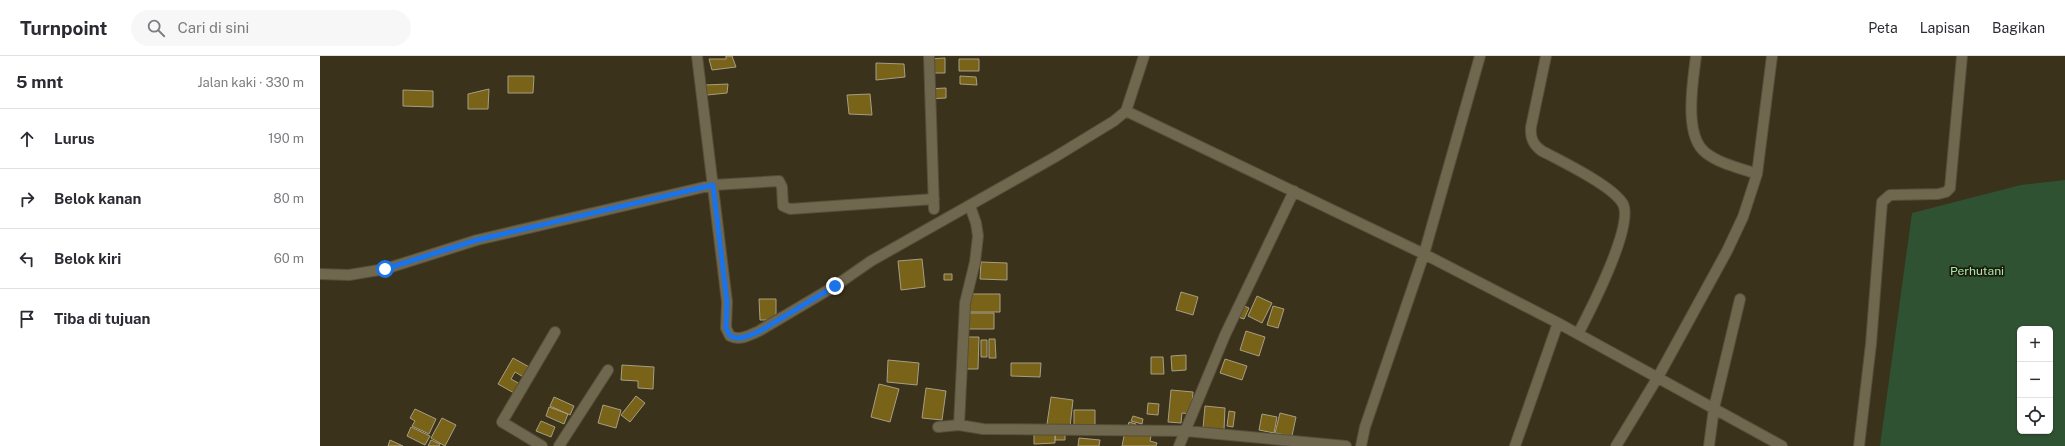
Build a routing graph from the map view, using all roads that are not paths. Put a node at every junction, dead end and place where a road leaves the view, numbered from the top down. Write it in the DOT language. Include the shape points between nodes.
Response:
graph roads {
  1 [pos="697,56"];
  2 [pos="929,56"];
  3 [pos="1144,56"];
  4 [pos="1480,56"];
  5 [pos="1546,56"];
  6 [pos="1696,56"];
  7 [pos="1772,56"];
  8 [pos="1962,56"];
  9 [pos="1126,111"];
  10 [pos="1757,174"];
  11 [pos="713,185"];
  12 [pos="1294,191"];
  13 [pos="970,206"];
  14 [pos="1424,254"];
  15 [pos="320,274"];
  16 [pos="1740,299"];
  17 [pos="1558,323"];
  18 [pos="555,332"];
  19 [pos="1578,334"];
  20 [pos="608,370"];
  21 [pos="1658,377"];
  22 [pos="1714,408"];
  23 [pos="959,425"];
  24 [pos="938,427"];
  25 [pos="1186,431"];
  26 [pos="542,446"];
  27 [pos="559,446"];
  28 [pos="1179,446"];
  29 [pos="1346,446"];
  30 [pos="1361,446"];
  31 [pos="1515,446"];
  32 [pos="1616,446"];
  33 [pos="1709,446"];
  34 [pos="1782,446"];
  35 [pos="1859,446"];
  1 -- 11 [label="street"];
  2 -- 11 [label="street" via="934,204 790,209 783,206 782,187 779,181"];
  3 -- 9 [label="street"];
  4 -- 14 [label="street"];
  5 -- 19 [label="street" via="1531,127 1534,145 1612,192 1624,205 1625,212 1622,233 1600,291"];
  6 -- 10 [label="street" via="1692,110 1696,141 1707,154"];
  7 -- 10 [label="street"];
  8 -- 35 [label="street" via="1950,188 1938,194 1890,195 1882,202 1871,344"];
  9 -- 12 [label="street"];
  9 -- 13 [label="street" via="1055,157"];
  10 -- 21 [label="street" via="1743,217 1727,251"];
  11 -- 13 [label="street" via="727,302 726,328 730,336 737,338 760,331 871,261"];
  11 -- 15 [label="street" via="477,240 385,269 349,275"];
  12 -- 14 [label="street"];
  12 -- 25 [label="street" via="1230,322"];
  13 -- 23 [label="street" via="976,223 977,247 965,303"];
  14 -- 17 [label="street"];
  14 -- 30 [label="street"];
  16 -- 22 [label="street"];
  17 -- 19 [label="street"];
  17 -- 31 [label="street"];
  18 -- 26 [label="street" via="502,422"];
  19 -- 21 [label="street"];
  20 -- 27 [label="street"];
  21 -- 22 [label="street"];
  21 -- 32 [label="street"];
  22 -- 33 [label="street"];
  22 -- 34 [label="street"];
  23 -- 24 [label="street"];
  23 -- 25 [label="street" via="983,429"];
  25 -- 28 [label="street"];
  25 -- 29 [label="street"];
}
